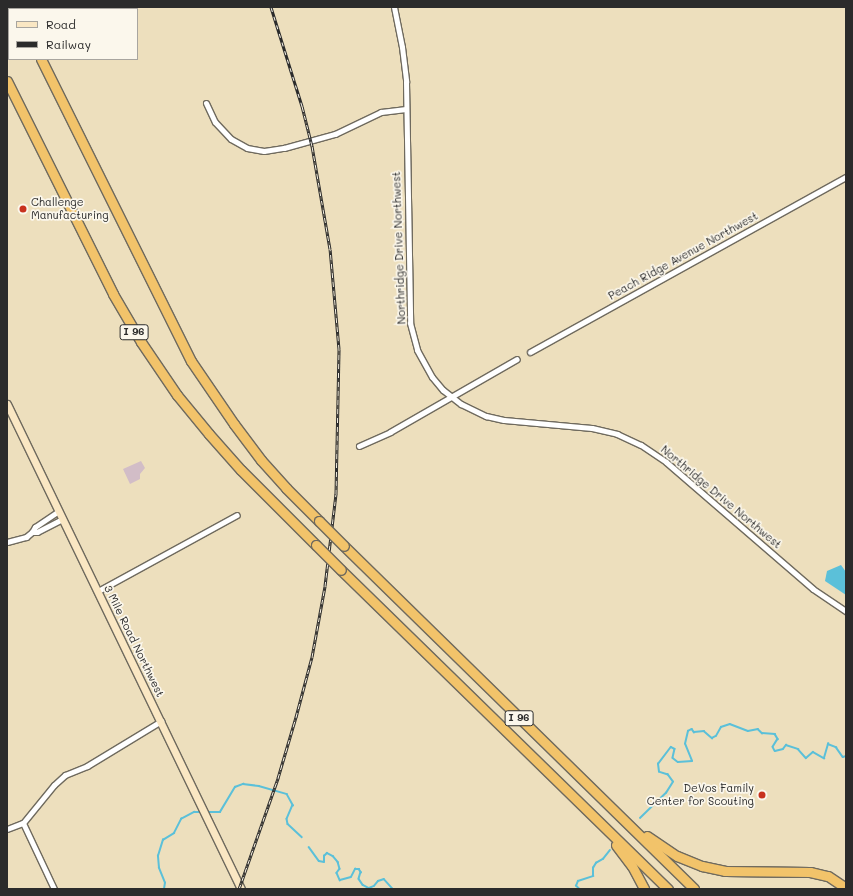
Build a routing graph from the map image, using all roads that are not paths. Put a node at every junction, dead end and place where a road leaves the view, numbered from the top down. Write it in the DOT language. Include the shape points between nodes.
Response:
graph roads {
  1 [pos="394,7"];
  2 [pos="41,60"];
  3 [pos="7,81"];
  4 [pos="206,103"];
  5 [pos="406,109"];
  6 [pos="846,177"];
  7 [pos="530,352"];
  8 [pos="517,359"];
  9 [pos="450,396"];
  10 [pos="7,404"];
  11 [pos="359,446"];
  12 [pos="59,511"];
  13 [pos="237,515"];
  14 [pos="63,519"];
  15 [pos="32,532"];
  16 [pos="7,542"];
  17 [pos="98,591"];
  18 [pos="846,611"];
  19 [pos="161,721"];
  20 [pos="568,792"];
  21 [pos="601,798"];
  22 [pos="23,823"];
  23 [pos="7,829"];
  24 [pos="846,888"];
  25 [pos="54,889"];
  26 [pos="241,889"];
  27 [pos="644,889"];
  28 [pos="668,889"];
  29 [pos="694,889"];
  1 -- 5 [label="street, Northridge Drive Northwest" via="404,64"];
  2 -- 21 [label="highway, I 96, bridge" via="191,361 261,460 344,546"];
  3 -- 20 [label="highway, I 96, bridge" via="113,294 177,395 241,470"];
  4 -- 5 [label="street" via="215,122 231,139 247,148 264,150 284,148 342,132 377,113"];
  5 -- 9 [label="street, Northridge Drive Northwest" via="411,328 423,364 436,383"];
  6 -- 7 [label="street, Peach Ridge Avenue Northwest"];
  8 -- 9 [label="street"];
  9 -- 11 [label="street" via="390,432"];
  9 -- 18 [label="street, Northridge Drive Northwest" via="469,409 492,418 592,428 617,434 641,445 666,462 813,589"];
  10 -- 12 [label="main road, 3 Mile Road Northwest"];
  12 -- 14 [label="main road, 3 Mile Road Northwest"];
  12 -- 15 [label="street" via="35,527"];
  13 -- 17 [label="street"];
  14 -- 15 [label="street"];
  14 -- 17 [label="main road, 3 Mile Road Northwest"];
  15 -- 16 [label="street" via="26,538"];
  17 -- 19 [label="main road, 3 Mile Road Northwest"];
  19 -- 22 [label="street" via="66,776 54,785"];
  19 -- 26 [label="main road, 3 Mile Road Northwest"];
  20 -- 27 [label="highway" via="623,854"];
  20 -- 28 [label="highway, I 96"];
  21 -- 24 [label="highway" via="661,846 690,862 725,871 810,872 828,876"];
  21 -- 29 [label="highway, I 96"];
  22 -- 23 [label="street"];
  22 -- 25 [label="street"];
}
